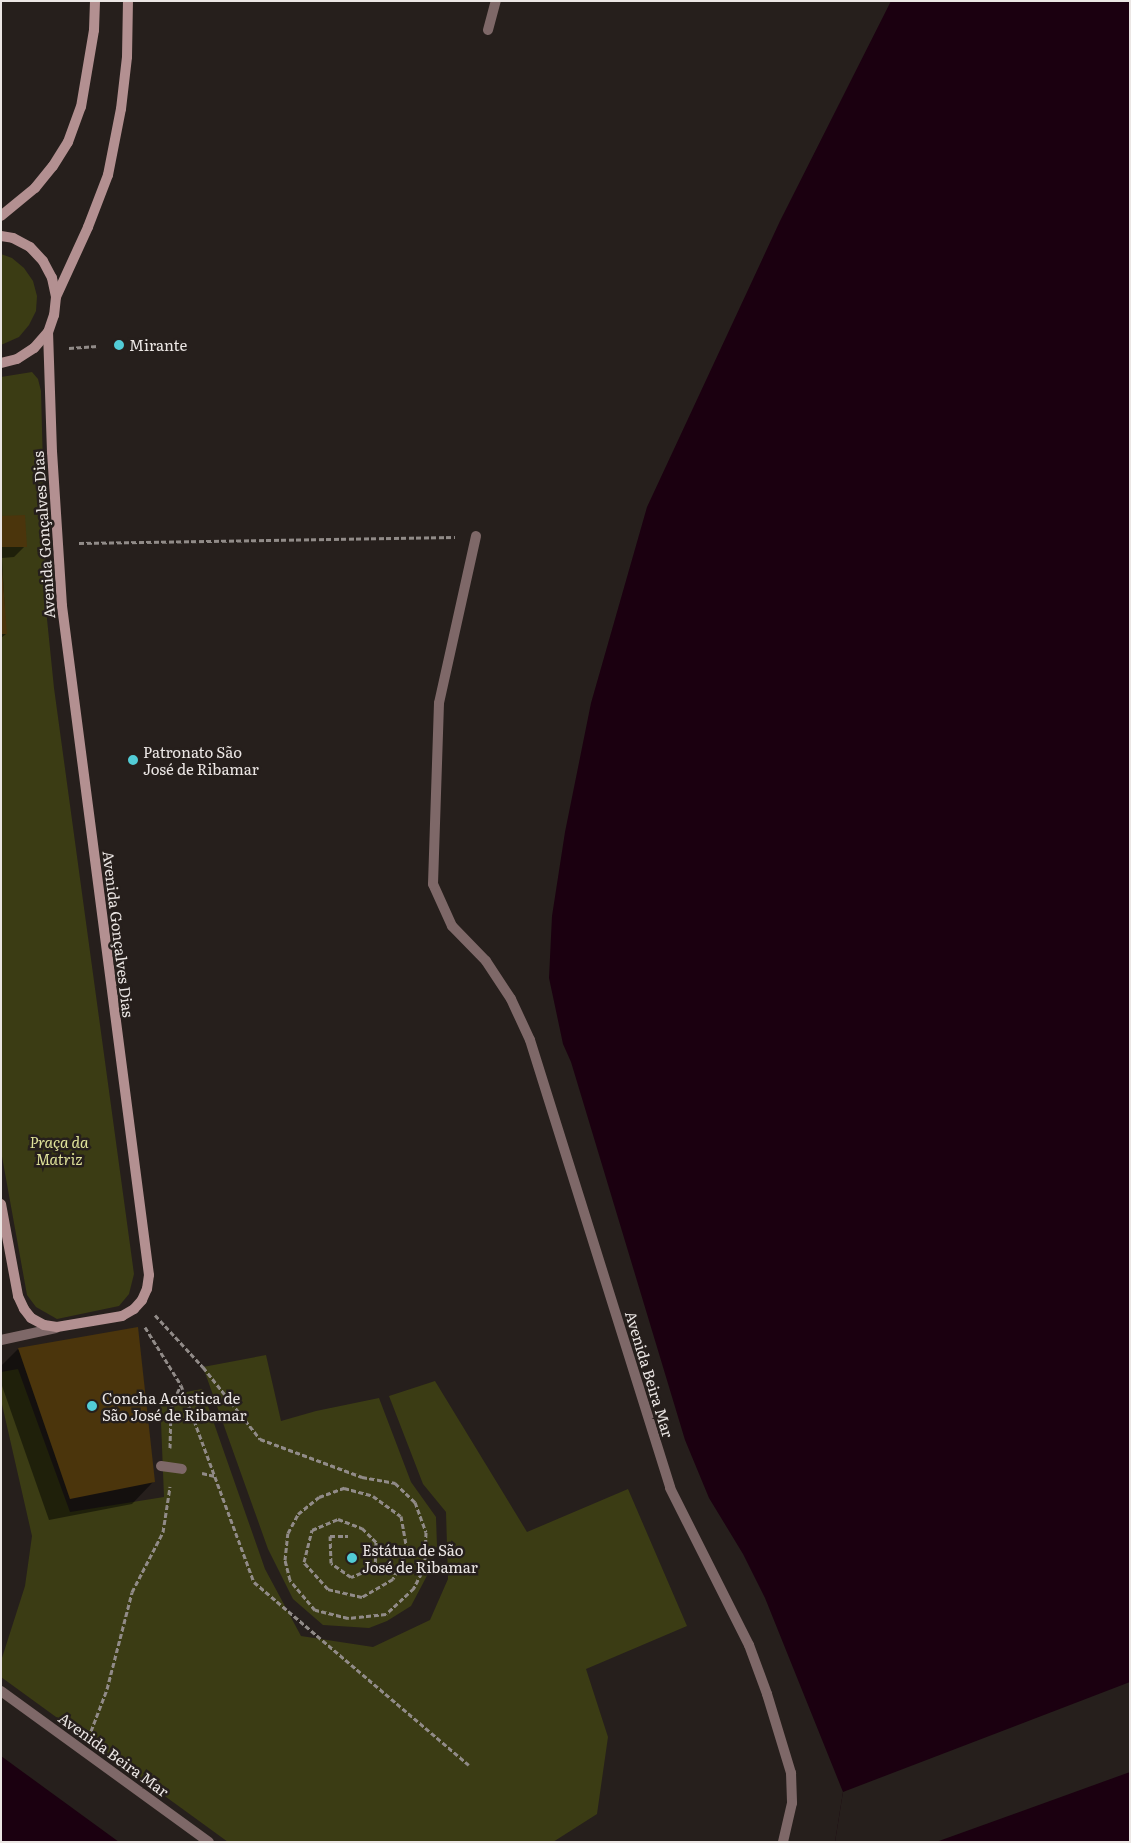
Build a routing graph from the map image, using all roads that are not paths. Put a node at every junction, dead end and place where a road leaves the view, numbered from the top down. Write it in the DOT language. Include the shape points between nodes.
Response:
graph roads {
  1 [pos="95,1"];
  2 [pos="128,1"];
  3 [pos="496,1"];
  4 [pos="488,30"];
  5 [pos="1,216"];
  6 [pos="1,236"];
  7 [pos="56,297"];
  8 [pos="48,332"];
  9 [pos="1,363"];
  10 [pos="476,536"];
  11 [pos="1,1204"];
  12 [pos="57,1328"];
  13 [pos="1,1340"];
  14 [pos="161,1466"];
  15 [pos="182,1469"];
  16 [pos="1,1691"];
  17 [pos="208,1842"];
  18 [pos="783,1842"];
  1 -- 5 [label="main road" via="94,30 81,107 68,142 35,188"];
  2 -- 7 [label="main road" via="126,66 108,176"];
  3 -- 4 [label="street"];
  6 -- 7 [label="main road" via="13,238 30,248 43,261 52,278"];
  7 -- 8 [label="main road"];
  8 -- 9 [label="main road" via="34,348 17,359"];
  8 -- 12 [label="main road, Avenida Gonçalves Dias" via="62,606 149,1275 142,1300 122,1316"];
  10 -- 18 [label="street, Avenida Beira Mar" via="438,703 433,884 452,926 486,961 511,999 530,1040 670,1488 749,1645 761,1677 790,1773 792,1803"];
  11 -- 12 [label="main road" via="18,1296 24,1309 38,1322"];
  12 -- 13 [label="street"];
  14 -- 15 [label="street, bridge"];
  16 -- 17 [label="street, Avenida Beira Mar"];
}
